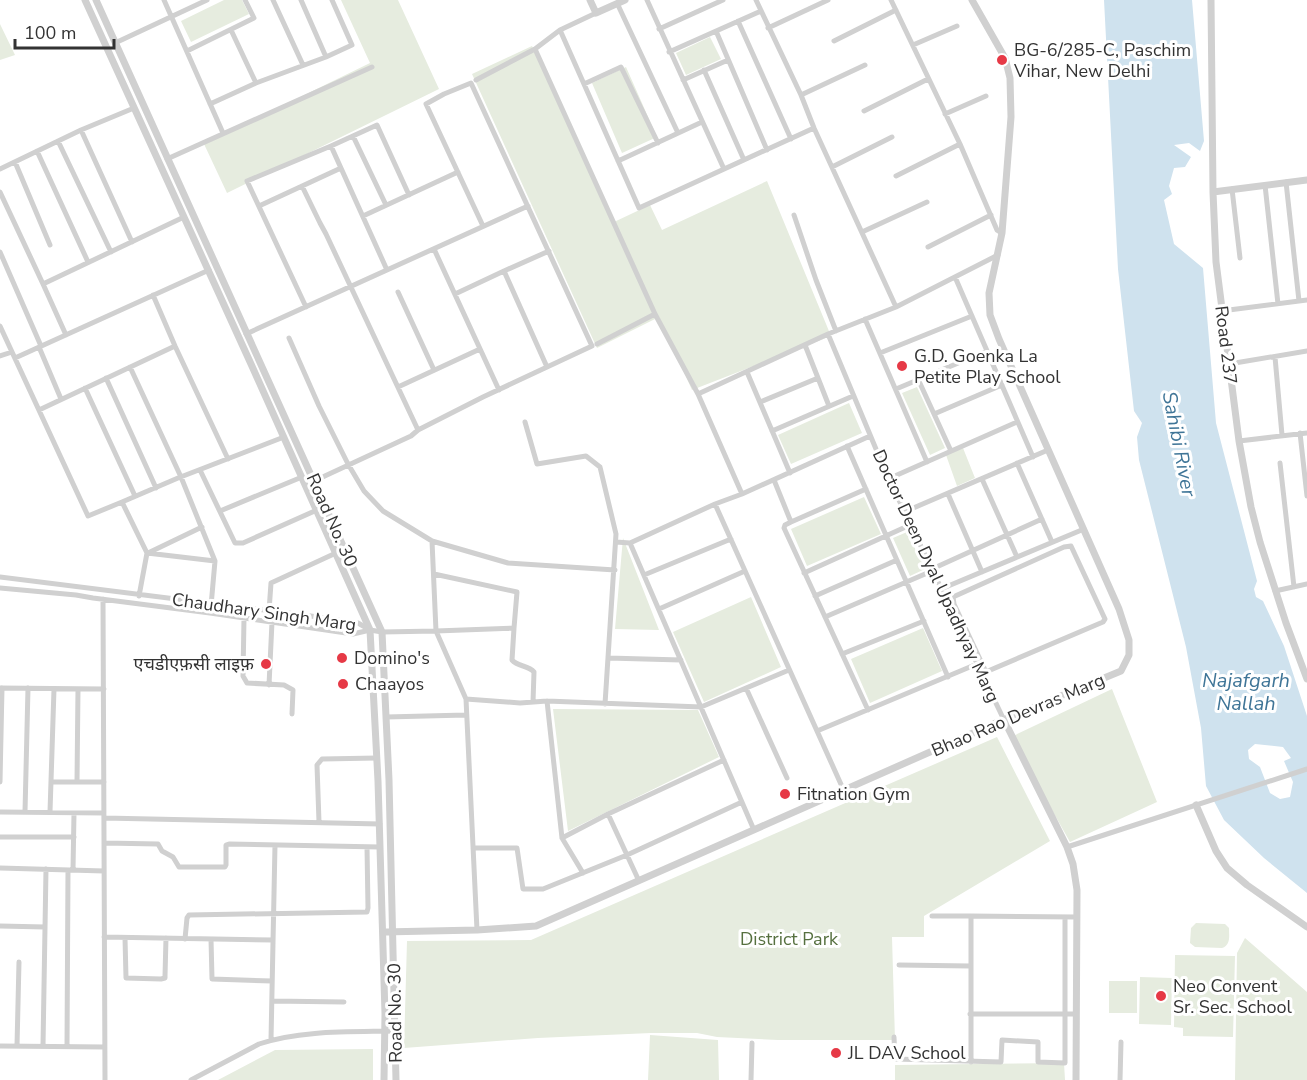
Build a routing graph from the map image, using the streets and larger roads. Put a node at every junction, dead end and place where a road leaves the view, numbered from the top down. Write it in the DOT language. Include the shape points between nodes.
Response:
graph roads {
  1 [pos="85,0"];
  2 [pos="96,0"];
  3 [pos="164,0"];
  4 [pos="207,0"];
  5 [pos="245,0"];
  6 [pos="273,0"];
  7 [pos="301,0"];
  8 [pos="332,0"];
  9 [pos="590,0"];
  10 [pos="647,0"];
  11 [pos="723,0"];
  12 [pos="756,0"];
  13 [pos="828,0"];
  14 [pos="891,0"];
  15 [pos="972,0"];
  16 [pos="1211,0"];
  17 [pos="621,2"];
  18 [pos="761,10"];
  19 [pos="896,10"];
  20 [pos="596,13"];
  21 [pos="172,16"];
  22 [pos="738,21"];
  23 [pos="957,26"];
  24 [pos="768,28"];
  25 [pos="659,29"];
  26 [pos="231,30"];
  27 [pos="560,30"];
  28 [pos="716,31"];
  29 [pos="834,41"];
  30 [pos="115,43"];
  31 [pos="913,45"];
  32 [pos="536,49"];
  33 [pos="187,51"];
  34 [pos="669,52"];
  35 [pos="326,57"];
  36 [pos="728,60"];
  37 [pos="303,65"];
  38 [pos="865,65"];
  39 [pos="372,67"];
  40 [pos="704,70"];
  41 [pos="928,79"];
  42 [pos="476,80"];
  43 [pos="683,80"];
  44 [pos="256,83"];
  45 [pos="584,84"];
  46 [pos="801,95"];
  47 [pos="986,96"];
  48 [pos="210,104"];
  49 [pos="134,108"];
  50 [pos="864,111"];
  51 [pos="945,114"];
  52 [pos="702,122"];
  53 [pos="814,128"];
  54 [pos="81,130"];
  55 [pos="223,133"];
  56 [pos="678,133"];
  57 [pos="353,136"];
  58 [pos="892,137"];
  59 [pos="791,139"];
  60 [pos="57,141"];
  61 [pos="658,143"];
  62 [pos="960,144"];
  63 [pos="331,146"];
  64 [pos="37,150"];
  65 [pos="767,150"];
  66 [pos="167,159"];
  67 [pos="744,160"];
  68 [pos="618,161"];
  69 [pos="15,162"];
  70 [pos="832,167"];
  71 [pos="341,168"];
  72 [pos="0,169"];
  73 [pos="724,169"];
  74 [pos="458,172"];
  75 [pos="896,176"];
  76 [pos="1307,180"];
  77 [pos="1286,182"];
  78 [pos="1265,185"];
  79 [pos="302,186"];
  80 [pos="1232,189"];
  81 [pos="0,192"];
  82 [pos="1213,192"];
  83 [pos="409,195"];
  84 [pos="927,202"];
  85 [pos="386,205"];
  86 [pos="259,206"];
  87 [pos="528,206"];
  88 [pos="794,215"];
  89 [pos="991,215"];
  90 [pos="363,216"];
  91 [pos="184,218"];
  92 [pos="483,226"];
  93 [pos="862,232"];
  94 [pos="1002,233"];
  95 [pos="132,242"];
  96 [pos="50,245"];
  97 [pos="928,247"];
  98 [pos="434,249"];
  99 [pos="0,252"];
  100 [pos="111,252"];
  101 [pos="549,252"];
  102 [pos="998,255"];
  103 [pos="1240,258"];
  104 [pos="88,262"];
  105 [pos="209,270"];
  106 [pos="387,270"];
  107 [pos="504,271"];
  108 [pos="955,277"];
  109 [pos="43,284"];
  110 [pos="351,286"];
  111 [pos="398,292"];
  112 [pos="455,294"];
  113 [pos="153,295"];
  114 [pos="1307,300"];
  115 [pos="1299,302"];
  116 [pos="1278,304"];
  117 [pos="306,307"];
  118 [pos="896,307"];
  119 [pos="1221,311"];
  120 [pos="655,314"];
  121 [pos="972,316"];
  122 [pos="866,319"];
  123 [pos="0,326"];
  124 [pos="836,331"];
  125 [pos="247,333"];
  126 [pos="828,334"];
  127 [pos="66,335"];
  128 [pos="239,337"];
  129 [pos="289,338"];
  130 [pos="597,344"];
  131 [pos="805,345"];
  132 [pos="175,346"];
  133 [pos="40,347"];
  134 [pos="480,349"];
  135 [pos="987,351"];
  136 [pos="1307,351"];
  137 [pos="880,353"];
  138 [pos="14,355"];
  139 [pos="0,356"];
  140 [pos="1275,357"];
  141 [pos="1229,364"];
  142 [pos="130,367"];
  143 [pos="547,367"];
  144 [pos="434,370"];
  145 [pos="747,372"];
  146 [pos="106,378"];
  147 [pos="818,378"];
  148 [pos="918,379"];
  149 [pos="1002,385"];
  150 [pos="398,387"];
  151 [pos="85,388"];
  152 [pos="896,389"];
  153 [pos="499,390"];
  154 [pos="698,394"];
  155 [pos="854,396"];
  156 [pos="61,399"];
  157 [pos="760,402"];
  158 [pos="830,406"];
  159 [pos="39,410"];
  160 [pos="934,414"];
  161 [pos="1017,422"];
  162 [pos="525,423"];
  163 [pos="418,430"];
  164 [pos="772,431"];
  165 [pos="1300,433"];
  166 [pos="1307,433"];
  167 [pos="1282,435"];
  168 [pos="870,436"];
  169 [pos="284,437"];
  170 [pos="1239,441"];
  171 [pos="847,446"];
  172 [pos="1048,450"];
  173 [pos="951,451"];
  174 [pos="1033,457"];
  175 [pos="228,459"];
  176 [pos="927,462"];
  177 [pos="1280,463"];
  178 [pos="348,464"];
  179 [pos="1017,464"];
  180 [pos="201,470"];
  181 [pos="790,473"];
  182 [pos="181,477"];
  183 [pos="302,477"];
  184 [pos="888,479"];
  185 [pos="982,479"];
  186 [pos="774,480"];
  187 [pos="314,482"];
  188 [pos="156,488"];
  189 [pos="866,489"];
  190 [pos="742,494"];
  191 [pos="948,494"];
  192 [pos="135,496"];
  193 [pos="1307,496"];
  194 [pos="122,502"];
  195 [pos="715,504"];
  196 [pos="316,510"];
  197 [pos="220,511"];
  198 [pos="904,513"];
  199 [pos="1042,519"];
  200 [pos="791,522"];
  201 [pos="910,525"];
  202 [pos="202,527"];
  203 [pos="1084,529"];
  204 [pos="1007,535"];
  205 [pos="887,536"];
  206 [pos="731,539"];
  207 [pos="432,541"];
  208 [pos="616,542"];
  209 [pos="1052,542"];
  210 [pos="630,543"];
  211 [pos="973,550"];
  212 [pos="147,553"];
  213 [pos="336,553"];
  214 [pos="1017,557"];
  215 [pos="897,560"];
  216 [pos="215,561"];
  217 [pos="615,570"];
  218 [pos="932,570"];
  219 [pos="745,571"];
  220 [pos="982,572"];
  221 [pos="804,573"];
  222 [pos="434,574"];
  223 [pos="644,575"];
  224 [pos="0,577"];
  225 [pos="907,582"];
  226 [pos="1307,584"];
  227 [pos="1294,587"];
  228 [pos="0,588"];
  229 [pos="941,589"];
  230 [pos="1275,591"];
  231 [pos="139,595"];
  232 [pos="815,596"];
  233 [pos="103,599"];
  234 [pos="138,604"];
  235 [pos="211,604"];
  236 [pos="659,609"];
  237 [pos="269,611"];
  238 [pos="210,613"];
  239 [pos="825,617"];
  240 [pos="244,618"];
  241 [pos="924,621"];
  242 [pos="272,622"];
  243 [pos="514,628"];
  244 [pos="370,630"];
  245 [pos="436,631"];
  246 [pos="382,632"];
  247 [pos="842,654"];
  248 [pos="609,658"];
  249 [pos="681,660"];
  250 [pos="977,664"];
  251 [pos="789,670"];
  252 [pos="984,673"];
  253 [pos="948,677"];
  254 [pos="1307,679"];
  255 [pos="269,685"];
  256 [pos="1,688"];
  257 [pos="28,688"];
  258 [pos="54,688"];
  259 [pos="746,688"];
  260 [pos="78,689"];
  261 [pos="104,689"];
  262 [pos="466,699"];
  263 [pos="547,701"];
  264 [pos="533,702"];
  265 [pos="605,704"];
  266 [pos="701,707"];
  267 [pos="867,710"];
  268 [pos="292,714"];
  269 [pos="466,715"];
  270 [pos="386,717"];
  271 [pos="1004,720"];
  272 [pos="817,731"];
  273 [pos="377,758"];
  274 [pos="724,760"];
  275 [pos="1307,768"];
  276 [pos="787,778"];
  277 [pos="0,782"];
  278 [pos="51,782"];
  279 [pos="77,782"];
  280 [pos="104,782"];
  281 [pos="844,791"];
  282 [pos="742,802"];
  283 [pos="1196,805"];
  284 [pos="0,812"];
  285 [pos="25,812"];
  286 [pos="50,812"];
  287 [pos="74,813"];
  288 [pos="608,814"];
  289 [pos="104,816"];
  290 [pos="319,822"];
  291 [pos="380,824"];
  292 [pos="754,830"];
  293 [pos="0,837"];
  294 [pos="74,837"];
  295 [pos="562,837"];
  296 [pos="104,843"];
  297 [pos="275,844"];
  298 [pos="366,847"];
  299 [pos="380,847"];
  300 [pos="1067,847"];
  301 [pos="473,848"];
  302 [pos="627,855"];
  303 [pos="0,868"];
  304 [pos="46,869"];
  305 [pos="71,870"];
  306 [pos="104,871"];
  307 [pos="583,873"];
  308 [pos="639,881"];
  309 [pos="274,914"];
  310 [pos="932,916"];
  311 [pos="971,916"];
  312 [pos="1065,917"];
  313 [pos="1077,917"];
  314 [pos="0,926"];
  315 [pos="45,927"];
  316 [pos="1307,927"];
  317 [pos="477,930"];
  318 [pos="383,932"];
  319 [pos="393,932"];
  320 [pos="104,937"];
  321 [pos="125,938"];
  322 [pos="166,938"];
  323 [pos="185,939"];
  324 [pos="211,939"];
  325 [pos="273,940"];
  326 [pos="19,962"];
  327 [pos="899,965"];
  328 [pos="970,966"];
  329 [pos="272,981"];
  330 [pos="272,1001"];
  331 [pos="344,1002"];
  332 [pos="970,1014"];
  333 [pos="1064,1014"];
  334 [pos="1076,1014"];
  335 [pos="385,1031"];
  336 [pos="396,1031"];
  337 [pos="894,1037"];
  338 [pos="271,1040"];
  339 [pos="1121,1042"];
  340 [pos="752,1043"];
  341 [pos="0,1046"];
  342 [pos="17,1046"];
  343 [pos="43,1046"];
  344 [pos="67,1047"];
  345 [pos="105,1047"];
  346 [pos="971,1062"];
  347 [pos="1065,1063"];
  348 [pos="1076,1063"];
  349 [pos="105,1080"];
  350 [pos="191,1080"];
  351 [pos="384,1080"];
  352 [pos="396,1080"];
  353 [pos="751,1080"];
  354 [pos="1076,1080"];
  355 [pos="1120,1080"];
  1 -- 49 [label="street, Road No. 30"];
  2 -- 30 [label="street, Road No. 30"];
  3 -- 21 [label="street"];
  4 -- 21 [label="street"];
  5 -- 26 [label="street" via="254,18"];
  6 -- 37 [label="street"];
  7 -- 35 [label="street"];
  8 -- 35 [label="street" via="352,45"];
  9 -- 20 [label="street"];
  10 -- 25 [label="street"];
  11 -- 25 [label="street"];
  12 -- 18 [label="street"];
  13 -- 24 [label="street"];
  14 -- 19 [label="street"];
  15 -- 94 [label="street, Bhao Rao Devras Marg" via="1005,58 1010,78 1011,117"];
  16 -- 82 [label="street, Road 237"];
  17 -- 20 [label="street"];
  17 -- 56 [label="street"];
  18 -- 22 [label="street"];
  18 -- 24 [label="street"];
  19 -- 29 [label="street"];
  19 -- 31 [label="street"];
  20 -- 27 [label="street"];
  21 -- 30 [label="street"];
  21 -- 33 [label="street"];
  22 -- 28 [label="street"];
  22 -- 59 [label="street"];
  23 -- 31 [label="street"];
  24 -- 46 [label="street"];
  25 -- 34 [label="street"];
  26 -- 33 [label="street"];
  26 -- 44 [label="street"];
  27 -- 32 [label="street"];
  27 -- 45 [label="street"];
  28 -- 34 [label="street"];
  28 -- 36 [label="street"];
  30 -- 66 [label="street, Road No. 30"];
  31 -- 41 [label="street"];
  32 -- 42 [label="street"];
  32 -- 120 [label="street"];
  33 -- 48 [label="street"];
  34 -- 43 [label="street"];
  35 -- 37 [label="street"];
  36 -- 40 [label="street"];
  36 -- 65 [label="street"];
  37 -- 44 [label="street"];
  38 -- 46 [label="street"];
  39 -- 55 [label="street"];
  40 -- 43 [label="street"];
  40 -- 67 [label="street"];
  41 -- 50 [label="street"];
  41 -- 51 [label="street"];
  43 -- 52 [label="street"];
  44 -- 48 [label="street"];
  45 -- 61 [label="street" via="621,67"];
  45 -- 68 [label="street"];
  46 -- 53 [label="street"];
  47 -- 51 [label="street"];
  48 -- 55 [label="street"];
  49 -- 54 [label="street"];
  49 -- 91 [label="street, Road No. 30"];
  51 -- 62 [label="street"];
  52 -- 56 [label="street"];
  52 -- 73 [label="street"];
  53 -- 59 [label="street"];
  53 -- 70 [label="street"];
  54 -- 60 [label="street"];
  54 -- 95 [label="street"];
  55 -- 66 [label="street"];
  56 -- 61 [label="street"];
  57 -- 63 [label="street"];
  57 -- 83 [label="street" via="377,126"];
  57 -- 85 [label="street"];
  58 -- 70 [label="street"];
  59 -- 65 [label="street"];
  60 -- 64 [label="street"];
  60 -- 100 [label="street"];
  61 -- 68 [label="street"];
  62 -- 75 [label="street"];
  62 -- 89 [label="street"];
  63 -- 71 [label="street"];
  63 -- 86 [label="street" via="247,181"];
  64 -- 69 [label="street"];
  64 -- 104 [label="street"];
  65 -- 67 [label="street"];
  66 -- 125 [label="street, Road No. 30"];
  67 -- 73 [label="street"];
  68 -- 73 [label="street" via="639,208"];
  69 -- 72 [label="street"];
  69 -- 96 [label="street"];
  70 -- 93 [label="street"];
  71 -- 79 [label="street"];
  71 -- 90 [label="street"];
  74 -- 83 [label="street"];
  74 -- 87 [label="street" via="426,104 471,83"];
  74 -- 92 [label="street"];
  76 -- 77 [label="street"];
  77 -- 78 [label="street"];
  77 -- 115 [label="street"];
  78 -- 80 [label="street"];
  78 -- 116 [label="street"];
  79 -- 86 [label="street"];
  79 -- 110 [label="street"];
  80 -- 82 [label="street"];
  80 -- 103 [label="street"];
  81 -- 109 [label="street"];
  82 -- 119 [label="street, Road 237"];
  83 -- 85 [label="street"];
  84 -- 93 [label="street"];
  85 -- 90 [label="street"];
  86 -- 117 [label="street"];
  87 -- 92 [label="street"];
  87 -- 101 [label="street"];
  88 -- 124 [label="street"];
  89 -- 94 [label="street"];
  89 -- 97 [label="street"];
  90 -- 106 [label="street"];
  91 -- 95 [label="street"];
  91 -- 105 [label="street, Road No. 30"];
  92 -- 98 [label="street"];
  93 -- 118 [label="street"];
  94 -- 102 [label="street, Bhao Rao Devras Marg"];
  95 -- 100 [label="street"];
  98 -- 106 [label="street"];
  98 -- 112 [label="street"];
  99 -- 133 [label="street"];
  100 -- 104 [label="street"];
  101 -- 107 [label="street"];
  101 -- 143 [label="street" via="592,346"];
  102 -- 108 [label="street"];
  102 -- 172 [label="street, Bhao Rao Devras Marg" via="990,315"];
  104 -- 109 [label="street"];
  105 -- 113 [label="street"];
  105 -- 128 [label="street, Road No. 30"];
  106 -- 110 [label="street"];
  107 -- 112 [label="street"];
  107 -- 143 [label="street"];
  108 -- 118 [label="street"];
  108 -- 121 [label="street"];
  109 -- 127 [label="street"];
  110 -- 117 [label="street"];
  110 -- 150 [label="street"];
  111 -- 144 [label="street"];
  112 -- 134 [label="street"];
  113 -- 127 [label="street"];
  113 -- 132 [label="street"];
  114 -- 115 [label="street"];
  115 -- 116 [label="street"];
  116 -- 119 [label="street"];
  117 -- 125 [label="street"];
  118 -- 122 [label="street"];
  119 -- 141 [label="street, Road 237"];
  120 -- 130 [label="street"];
  120 -- 154 [label="street"];
  121 -- 135 [label="street"];
  121 -- 137 [label="street"];
  122 -- 124 [label="street"];
  122 -- 137 [label="street"];
  123 -- 138 [label="street"];
  124 -- 126 [label="street"];
  125 -- 128 [label="street"];
  125 -- 187 [label="street, Road No. 30"];
  126 -- 131 [label="street"];
  126 -- 155 [label="street, Doctor Deen Dyal Upadhyay Marg"];
  127 -- 133 [label="street"];
  128 -- 169 [label="street, Road No. 30"];
  129 -- 178 [label="street"];
  131 -- 145 [label="street"];
  131 -- 147 [label="street"];
  132 -- 142 [label="street"];
  132 -- 175 [label="street"];
  133 -- 138 [label="street"];
  133 -- 156 [label="street"];
  134 -- 144 [label="street"];
  134 -- 153 [label="street"];
  135 -- 148 [label="street"];
  135 -- 149 [label="street"];
  136 -- 140 [label="street"];
  137 -- 152 [label="street"];
  138 -- 139 [label="street"];
  138 -- 159 [label="street"];
  140 -- 141 [label="street"];
  140 -- 167 [label="street"];
  141 -- 170 [label="street, Road 237"];
  142 -- 146 [label="street"];
  142 -- 182 [label="street"];
  143 -- 153 [label="street"];
  144 -- 150 [label="street"];
  145 -- 154 [label="street"];
  145 -- 157 [label="street"];
  146 -- 151 [label="street"];
  146 -- 188 [label="street"];
  147 -- 157 [label="street"];
  147 -- 158 [label="street"];
  148 -- 152 [label="street"];
  148 -- 160 [label="street"];
  149 -- 160 [label="street"];
  149 -- 161 [label="street"];
  150 -- 163 [label="street"];
  151 -- 156 [label="street"];
  151 -- 192 [label="street"];
  152 -- 176 [label="street"];
  153 -- 163 [label="street"];
  154 -- 190 [label="street"];
  155 -- 158 [label="street"];
  155 -- 168 [label="street, Doctor Deen Dyal Upadhyay Marg"];
  156 -- 159 [label="street"];
  157 -- 164 [label="street"];
  158 -- 164 [label="street"];
  159 -- 194 [label="street" via="88,516"];
  160 -- 173 [label="street"];
  161 -- 173 [label="street"];
  161 -- 174 [label="street"];
  162 -- 208 [label="street" via="537,464 586,456 600,467"];
  163 -- 178 [label="street"];
  164 -- 181 [label="street"];
  165 -- 166 [label="street"];
  165 -- 167 [label="street"];
  165 -- 193 [label="street"];
  167 -- 170 [label="street"];
  168 -- 171 [label="street"];
  168 -- 184 [label="street, Doctor Deen Dyal Upadhyay Marg"];
  169 -- 175 [label="street"];
  169 -- 183 [label="street, Road No. 30"];
  170 -- 230 [label="street, Road 237" via="1251,507"];
  171 -- 181 [label="street"];
  171 -- 189 [label="street"];
  172 -- 174 [label="street"];
  172 -- 203 [label="street, Bhao Rao Devras Marg"];
  173 -- 176 [label="street"];
  174 -- 179 [label="street"];
  175 -- 180 [label="street"];
  176 -- 184 [label="street"];
  177 -- 227 [label="street"];
  178 -- 187 [label="street"];
  178 -- 207 [label="street" via="364,491 383,511"];
  179 -- 185 [label="street"];
  179 -- 199 [label="street"];
  180 -- 182 [label="street"];
  180 -- 197 [label="street"];
  181 -- 186 [label="street"];
  182 -- 188 [label="street"];
  182 -- 202 [label="street"];
  183 -- 196 [label="street, Road No. 30"];
  183 -- 197 [label="street"];
  184 -- 198 [label="street, Doctor Deen Dyal Upadhyay Marg"];
  185 -- 191 [label="street"];
  185 -- 204 [label="street"];
  186 -- 190 [label="street"];
  186 -- 200 [label="street"];
  187 -- 246 [label="street, Road No. 30"];
  188 -- 192 [label="street"];
  189 -- 200 [label="street"];
  189 -- 205 [label="street"];
  190 -- 195 [label="street"];
  191 -- 198 [label="street"];
  191 -- 211 [label="street"];
  192 -- 194 [label="street"];
  194 -- 212 [label="street"];
  195 -- 206 [label="street"];
  195 -- 210 [label="street"];
  196 -- 197 [label="street" via="243,543 235,543"];
  196 -- 213 [label="street, Road No. 30"];
  198 -- 201 [label="street, Doctor Deen Dyal Upadhyay Marg"];
  199 -- 204 [label="street"];
  199 -- 209 [label="street"];
  200 -- 221 [label="street" via="784,529"];
  201 -- 205 [label="street"];
  201 -- 218 [label="street, Doctor Deen Dyal Upadhyay Marg"];
  202 -- 212 [label="street"];
  202 -- 216 [label="street"];
  203 -- 209 [label="street"];
  203 -- 271 [label="street, Bhao Rao Devras Marg" via="1119,609 1129,640 1129,655 1121,671"];
  204 -- 211 [label="street"];
  204 -- 214 [label="street"];
  205 -- 215 [label="street"];
  205 -- 221 [label="street"];
  206 -- 219 [label="street"];
  206 -- 223 [label="street"];
  207 -- 217 [label="street" via="508,563"];
  207 -- 222 [label="street"];
  208 -- 210 [label="street"];
  208 -- 217 [label="street"];
  209 -- 214 [label="street"];
  210 -- 223 [label="street"];
  211 -- 218 [label="street"];
  211 -- 220 [label="street"];
  212 -- 216 [label="street"];
  212 -- 231 [label="street"];
  213 -- 237 [label="street" via="271,583"];
  213 -- 244 [label="street, Road No. 30"];
  214 -- 220 [label="street"];
  215 -- 225 [label="street"];
  215 -- 232 [label="street"];
  216 -- 235 [label="street"];
  217 -- 248 [label="street"];
  218 -- 225 [label="street"];
  218 -- 229 [label="street, Doctor Deen Dyal Upadhyay Marg"];
  219 -- 236 [label="street"];
  219 -- 251 [label="street"];
  220 -- 229 [label="street"];
  221 -- 232 [label="street"];
  222 -- 243 [label="street" via="517,591"];
  222 -- 245 [label="street"];
  223 -- 236 [label="street"];
  224 -- 231 [label="street, Chaudhary Singh Marg"];
  225 -- 239 [label="street"];
  225 -- 241 [label="street"];
  226 -- 227 [label="street"];
  227 -- 230 [label="street"];
  228 -- 233 [label="street, Chaudhary Singh Marg"];
  229 -- 250 [label="street, Doctor Deen Dyal Upadhyay Marg"];
  230 -- 254 [label="street, Road 237"];
  231 -- 234 [label="street"];
  231 -- 235 [label="street, Chaudhary Singh Marg"];
  232 -- 239 [label="street"];
  233 -- 234 [label="street, Chaudhary Singh Marg"];
  233 -- 261 [label="street"];
  234 -- 238 [label="street, Chaudhary Singh Marg"];
  235 -- 237 [label="street, Chaudhary Singh Marg"];
  235 -- 238 [label="street"];
  236 -- 249 [label="street"];
  237 -- 244 [label="street, Chaudhary Singh Marg" via="358,623"];
  238 -- 240 [label="street, Chaudhary Singh Marg"];
  239 -- 247 [label="street"];
  240 -- 242 [label="street, Chaudhary Singh Marg"];
  240 -- 255 [label="street" via="243,676 247,683"];
  241 -- 247 [label="street"];
  241 -- 253 [label="street"];
  242 -- 244 [label="street, Chaudhary Singh Marg" via="353,634"];
  242 -- 255 [label="street"];
  243 -- 245 [label="street"];
  243 -- 264 [label="street" via="512,660 534,672"];
  244 -- 246 [label="street"];
  244 -- 273 [label="street, Road No. 30"];
  245 -- 246 [label="street"];
  245 -- 262 [label="street"];
  246 -- 270 [label="street, Road No. 30"];
  247 -- 267 [label="street"];
  248 -- 249 [label="street"];
  248 -- 265 [label="street"];
  249 -- 266 [label="street"];
  250 -- 252 [label="street, Doctor Deen Dyal Upadhyay Marg"];
  250 -- 253 [label="street"];
  251 -- 259 [label="street"];
  251 -- 272 [label="street"];
  252 -- 252 [label="street" via="1103,622 1105,619 1071,546 953,597"];
  252 -- 271 [label="street, Doctor Deen Dyal Upadhyay Marg"];
  253 -- 267 [label="street"];
  255 -- 268 [label="street" via="293,690"];
  256 -- 257 [label="street"];
  256 -- 277 [label="street"];
  257 -- 258 [label="street"];
  257 -- 285 [label="street"];
  258 -- 260 [label="street"];
  258 -- 278 [label="street"];
  259 -- 266 [label="street"];
  259 -- 276 [label="street"];
  260 -- 261 [label="street"];
  260 -- 279 [label="street"];
  261 -- 280 [label="street"];
  262 -- 264 [label="street"];
  262 -- 269 [label="street"];
  263 -- 264 [label="street"];
  263 -- 265 [label="street"];
  263 -- 295 [label="street"];
  265 -- 266 [label="street"];
  266 -- 274 [label="street"];
  267 -- 272 [label="street"];
  269 -- 270 [label="street"];
  269 -- 301 [label="street"];
  270 -- 319 [label="street, Road No. 30"];
  271 -- 281 [label="street, Bhao Rao Devras Marg"];
  271 -- 300 [label="street, Doctor Deen Dyal Upadhyay Marg"];
  272 -- 281 [label="street"];
  273 -- 290 [label="street" via="322,759 318,765"];
  273 -- 291 [label="street, Road No. 30"];
  274 -- 282 [label="street"];
  274 -- 288 [label="street"];
  275 -- 283 [label="street"];
  278 -- 279 [label="street"];
  278 -- 286 [label="street"];
  279 -- 280 [label="street"];
  280 -- 289 [label="street"];
  281 -- 292 [label="street, Bhao Rao Devras Marg"];
  282 -- 292 [label="street"];
  282 -- 302 [label="street"];
  283 -- 300 [label="street"];
  283 -- 316 [label="street" via="1227,868"];
  284 -- 285 [label="street"];
  285 -- 286 [label="street"];
  286 -- 287 [label="street"];
  287 -- 289 [label="street"];
  287 -- 294 [label="street"];
  288 -- 295 [label="street"];
  288 -- 302 [label="street"];
  289 -- 290 [label="street"];
  289 -- 296 [label="street"];
  290 -- 291 [label="street"];
  291 -- 299 [label="street, Road No. 30"];
  292 -- 308 [label="street, Bhao Rao Devras Marg"];
  293 -- 294 [label="street"];
  294 -- 305 [label="street"];
  295 -- 307 [label="street"];
  296 -- 297 [label="street" via="158,844 179,867 226,866 227,844"];
  296 -- 306 [label="street"];
  297 -- 298 [label="street"];
  297 -- 309 [label="street"];
  298 -- 299 [label="street"];
  298 -- 309 [label="street" via="367,912"];
  299 -- 318 [label="street, Road No. 30"];
  300 -- 313 [label="street, Doctor Deen Dyal Upadhyay Marg" via="1077,890"];
  301 -- 307 [label="street" via="517,848 523,889 543,889"];
  301 -- 317 [label="street"];
  302 -- 307 [label="street"];
  302 -- 308 [label="street"];
  303 -- 304 [label="street"];
  304 -- 305 [label="street"];
  304 -- 315 [label="street"];
  305 -- 306 [label="street"];
  305 -- 344 [label="street"];
  306 -- 320 [label="street"];
  308 -- 317 [label="street, Bhao Rao Devras Marg" via="536,926"];
  309 -- 323 [label="street" via="189,915"];
  309 -- 325 [label="street"];
  310 -- 311 [label="street"];
  311 -- 312 [label="street"];
  311 -- 328 [label="street"];
  312 -- 313 [label="street"];
  312 -- 333 [label="street"];
  313 -- 334 [label="street, Doctor Deen Dyal Upadhyay Marg"];
  314 -- 315 [label="street"];
  315 -- 343 [label="street"];
  317 -- 319 [label="street, Bhao Rao Devras Marg"];
  318 -- 319 [label="street, Bhao Rao Devras Marg"];
  318 -- 335 [label="street, Road No. 30"];
  319 -- 336 [label="street, Road No. 30"];
  320 -- 321 [label="street"];
  320 -- 345 [label="street"];
  321 -- 322 [label="street"];
  321 -- 322 [label="street" via="126,978 161,979 165,978"];
  322 -- 323 [label="street"];
  323 -- 324 [label="street"];
  324 -- 325 [label="street"];
  324 -- 329 [label="street" via="212,979"];
  325 -- 329 [label="street"];
  326 -- 342 [label="street"];
  327 -- 328 [label="street"];
  328 -- 332 [label="street"];
  329 -- 330 [label="street"];
  330 -- 331 [label="street"];
  330 -- 338 [label="street"];
  332 -- 333 [label="street"];
  332 -- 346 [label="street"];
  333 -- 334 [label="street"];
  333 -- 347 [label="street"];
  334 -- 348 [label="street, Doctor Deen Dyal Upadhyay Marg"];
  335 -- 336 [label="street"];
  335 -- 338 [label="street" via="303,1034"];
  335 -- 351 [label="street, Road No. 30"];
  336 -- 352 [label="street, Road No. 30"];
  337 -- 346 [label="street" via="895,1059"];
  338 -- 350 [label="street"];
  339 -- 355 [label="street"];
  340 -- 353 [label="street"];
  341 -- 342 [label="street"];
  342 -- 343 [label="street"];
  343 -- 344 [label="street"];
  344 -- 345 [label="street"];
  345 -- 349 [label="street"];
  346 -- 347 [label="street" via="1001,1062 1002,1040 1038,1042 1038,1062"];
  347 -- 348 [label="street"];
  348 -- 354 [label="street, Doctor Deen Dyal Upadhyay Marg"];
}
